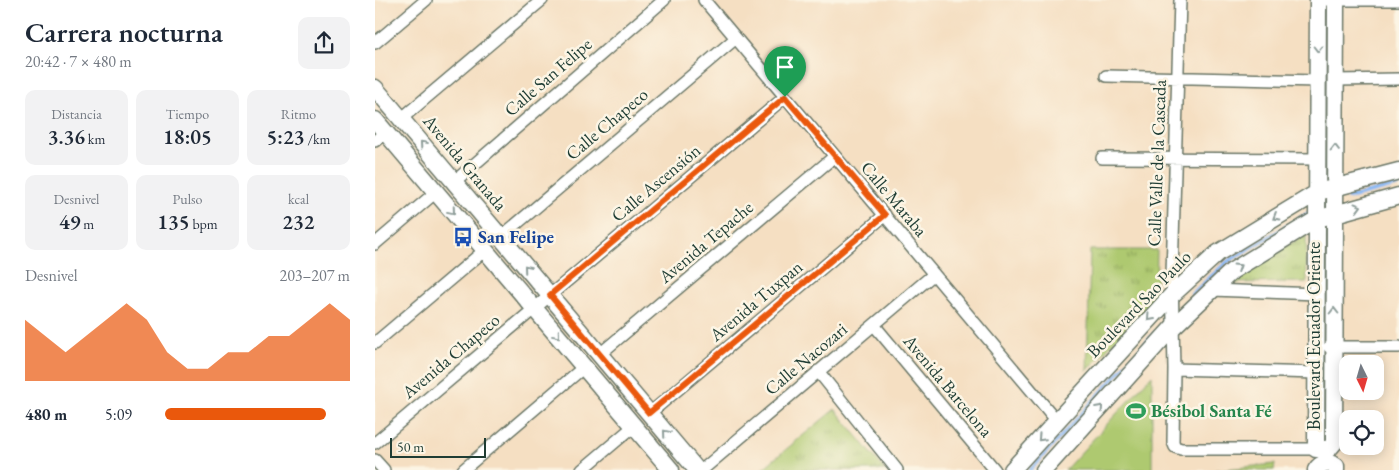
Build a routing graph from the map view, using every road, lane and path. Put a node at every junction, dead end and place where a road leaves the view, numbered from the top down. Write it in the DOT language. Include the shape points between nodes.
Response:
graph roads {
  1 [pos="426,0"];
  2 [pos="543,0"];
  3 [pos="664,0"];
  4 [pos="705,0"];
  5 [pos="1180,0"];
  6 [pos="1328,0"];
  7 [pos="1399,0"];
  8 [pos="736,38"];
  9 [pos="375,43"];
  10 [pos="1106,76"];
  11 [pos="1177,78"];
  12 [pos="1336,80"];
  13 [pos="1399,80"];
  14 [pos="1318,81"];
  15 [pos="375,88"];
  16 [pos="785,97"];
  17 [pos="401,119"];
  18 [pos="378,131"];
  19 [pos="835,156"];
  20 [pos="1176,157"];
  21 [pos="1102,158"];
  22 [pos="1318,158"];
  23 [pos="1399,171"];
  24 [pos="455,181"];
  25 [pos="1335,188"];
  26 [pos="436,192"];
  27 [pos="1318,192"];
  28 [pos="1399,196"];
  29 [pos="1335,214"];
  30 [pos="885,215"];
  31 [pos="1317,219"];
  32 [pos="501,237"];
  33 [pos="375,244"];
  34 [pos="485,250"];
  35 [pos="934,274"];
  36 [pos="1212,290"];
  37 [pos="1317,294"];
  38 [pos="550,295"];
  39 [pos="1172,295"];
  40 [pos="534,308"];
  41 [pos="874,325"];
  42 [pos="1172,328"];
  43 [pos="375,343"];
  44 [pos="1317,347"];
  45 [pos="1334,347"];
  46 [pos="1399,347"];
  47 [pos="600,354"];
  48 [pos="584,368"];
  49 [pos="1174,370"];
  50 [pos="818,371"];
  51 [pos="1317,373"];
  52 [pos="649,413"];
  53 [pos="1057,421"];
  54 [pos="634,426"];
  55 [pos="375,443"];
  56 [pos="1316,449"];
  57 [pos="375,460"];
  58 [pos="383,470"];
  59 [pos="463,470"];
  60 [pos="582,470"];
  61 [pos="671,470"];
  62 [pos="697,470"];
  63 [pos="702,470"];
  64 [pos="897,470"];
  65 [pos="995,470"];
  66 [pos="1011,470"];
  67 [pos="1044,470"];
  68 [pos="1316,470"];
  69 [pos="1336,470"];
  1 -- 9 [label="street"];
  2 -- 17 [label="street"];
  3 -- 24 [label="street, Calle San Felipe"];
  4 -- 8 [label="street, Calle Maraba"];
  5 -- 11 [label="street, Calle Valle de la Cascada"];
  6 -- 7 [label="street"];
  6 -- 12 [label="street, Boulevard Ecuador Oriente"];
  6 -- 14 [label="street, Boulevard Ecuador Oriente, one-way"];
  8 -- 16 [label="street, Calle Maraba"];
  8 -- 32 [label="street, Calle Chapeco"];
  10 -- 11 [label="street"];
  11 -- 14 [label="street"];
  11 -- 20 [label="street, Calle Valle de la Cascada"];
  12 -- 13 [label="street"];
  25 -- 12 [label="street, Boulevard Ecuador Oriente, one-way"];
  14 -- 22 [label="street, Boulevard Ecuador Oriente"];
  15 -- 17 [label="street, Avenida Granada"];
  16 -- 19 [label="street, Calle Maraba"];
  16 -- 38 [label="street, Calle Ascensión"];
  24 -- 17 [label="street, Avenida Granada, one-way"];
  18 -- 26 [label="street"];
  19 -- 30 [label="street, Calle Maraba"];
  19 -- 47 [label="street, Avenida Tepache"];
  20 -- 21 [label="street"];
  20 -- 22 [label="street"];
  20 -- 39 [label="street, Calle Valle de la Cascada"];
  22 -- 27 [label="street, Boulevard Ecuador Oriente"];
  23 -- 25 [label="street, Boulevard Sao Paulo"];
  24 -- 32 [label="street, Avenida Granada"];
  25 -- 27 [label="street, Boulevard Sao Paulo"];
  25 -- 29 [label="street, Boulevard Ecuador Oriente"];
  26 -- 33 [label="street"];
  26 -- 34 [label="street, one-way"];
  27 -- 31 [label="street, Boulevard Ecuador Oriente"];
  27 -- 39 [label="street, Boulevard Sao Paulo, one-way" via="1218,253"];
  29 -- 28 [label="street, one-way"];
  29 -- 31 [label="street"];
  45 -- 29 [label="street, Boulevard Ecuador Oriente, one-way"];
  30 -- 35 [label="street, Calle Maraba"];
  30 -- 52 [label="street, Avenida Tuxpan"];
  36 -- 31 [label="street, one-way" via="1232,271"];
  31 -- 37 [label="street, Boulevard Ecuador Oriente"];
  38 -- 32 [label="street, Avenida Granada, one-way"];
  34 -- 40 [label="street"];
  34 -- 43 [label="street"];
  35 -- 41 [label="street, Calle Nacozari"];
  35 -- 53 [label="street, Calle Maraba"];
  36 -- 37 [label="street"];
  36 -- 42 [label="street"];
  37 -- 44 [label="street, Boulevard Ecuador Oriente"];
  38 -- 40 [label="street, Avenida Chapeco"];
  38 -- 47 [label="street, Avenida Granada"];
  39 -- 42 [label="street, Calle Valle de la Cascada"];
  39 -- 53 [label="street, Boulevard Sao Paulo, one-way"];
  40 -- 48 [label="street, one-way"];
  40 -- 55 [label="street, Avenida Chapeco"];
  41 -- 50 [label="street, Calle Nacozari"];
  41 -- 65 [label="street, Avenida Barcelona"];
  42 -- 49 [label="street, Calle Valle de la Cascada"];
  67 -- 42 [label="street, one-way"];
  44 -- 45 [label="street"];
  44 -- 51 [label="street, Boulevard Ecuador Oriente"];
  45 -- 46 [label="street"];
  45 -- 56 [label="street, Boulevard Ecuador Oriente" via="1334,443 1329,449"];
  47 -- 52 [label="street, Avenida Granada"];
  48 -- 54 [label="street"];
  48 -- 59 [label="street"];
  49 -- 51 [label="street"];
  49 -- 56 [label="street, Calle Valle de la Cascada" via="1175,447"];
  50 -- 63 [label="street, Calle Nacozari"];
  50 -- 64 [label="street"];
  51 -- 56 [label="street, Boulevard Ecuador Oriente"];
  62 -- 52 [label="street, Avenida Granada, one-way"];
  53 -- 66 [label="street, Boulevard Sao Paulo, one-way"];
  54 -- 60 [label="street"];
  54 -- 61 [label="street"];
  57 -- 58 [label="street"];
  68 -- 69 [label="street" via="1331,463"];
}
